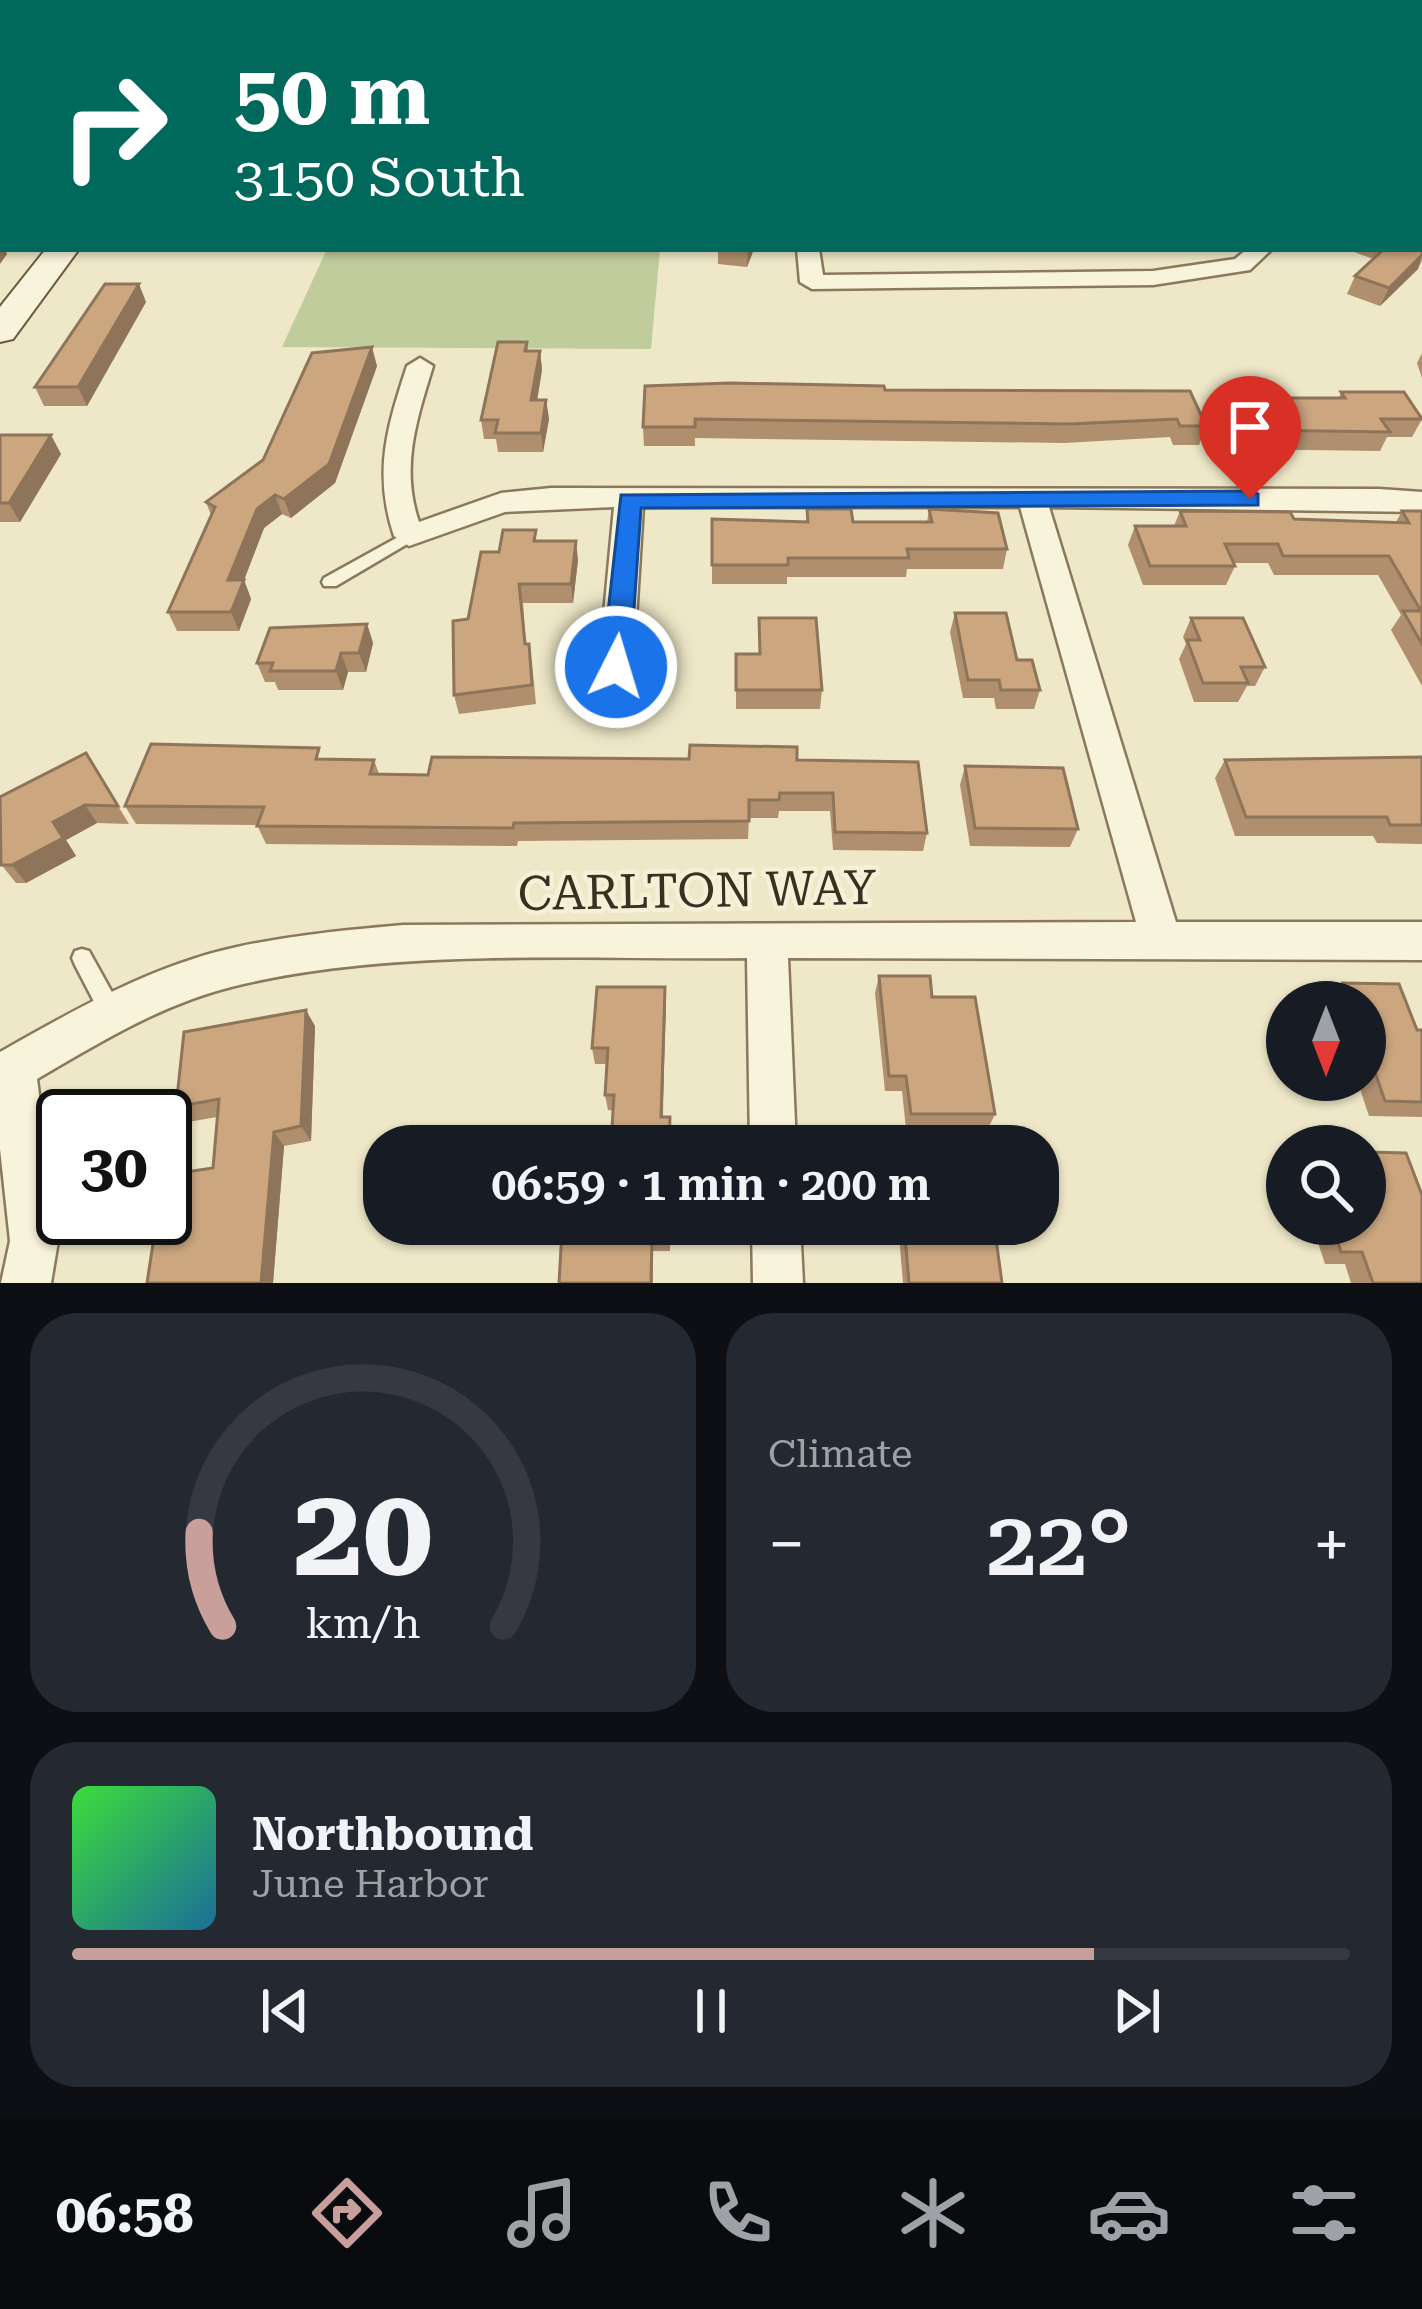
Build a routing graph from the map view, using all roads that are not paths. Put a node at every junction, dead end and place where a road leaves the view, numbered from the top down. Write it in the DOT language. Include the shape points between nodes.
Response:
graph roads {
  1 [pos="61,252"];
  2 [pos="808,252"];
  3 [pos="1257,252"];
  4 [pos="0,331"];
  5 [pos="420,366"];
  6 [pos="629,500"];
  7 [pos="1033,501"];
  8 [pos="1422,502"];
  9 [pos="409,536"];
  10 [pos="330,582"];
  11 [pos="616,667"];
  12 [pos="1161,938"];
  13 [pos="767,939"];
  14 [pos="1422,941"];
  15 [pos="82,958"];
  16 [pos="111,1012"];
  17 [pos="7,1073"];
  18 [pos="772,1125"];
  19 [pos="777,1245"];
  20 [pos="26,1283"];
  21 [pos="778,1283"];
  1 -- 4 [label="main road"];
  2 -- 3 [label="street" via="812,282 834,282 1153,278 1241,265"];
  5 -- 9 [label="street" via="393,466"];
  6 -- 7 [label="street"];
  6 -- 9 [label="street" via="501,503"];
  6 -- 11 [label="street"];
  7 -- 8 [label="street"];
  7 -- 12 [label="street"];
  9 -- 10 [label="lane"];
  12 -- 13 [label="street, CARLTON WAY"];
  12 -- 14 [label="street, CARLTON WAY"];
  13 -- 16 [label="street, CARLTON WAY" via="320,951 232,968"];
  13 -- 18 [label="street"];
  15 -- 16 [label="lane"];
  16 -- 17 [label="street, CARLTON WAY"];
  17 -- 20 [label="street" via="34,1241"];
  19 -- 21 [label="street"];
}
